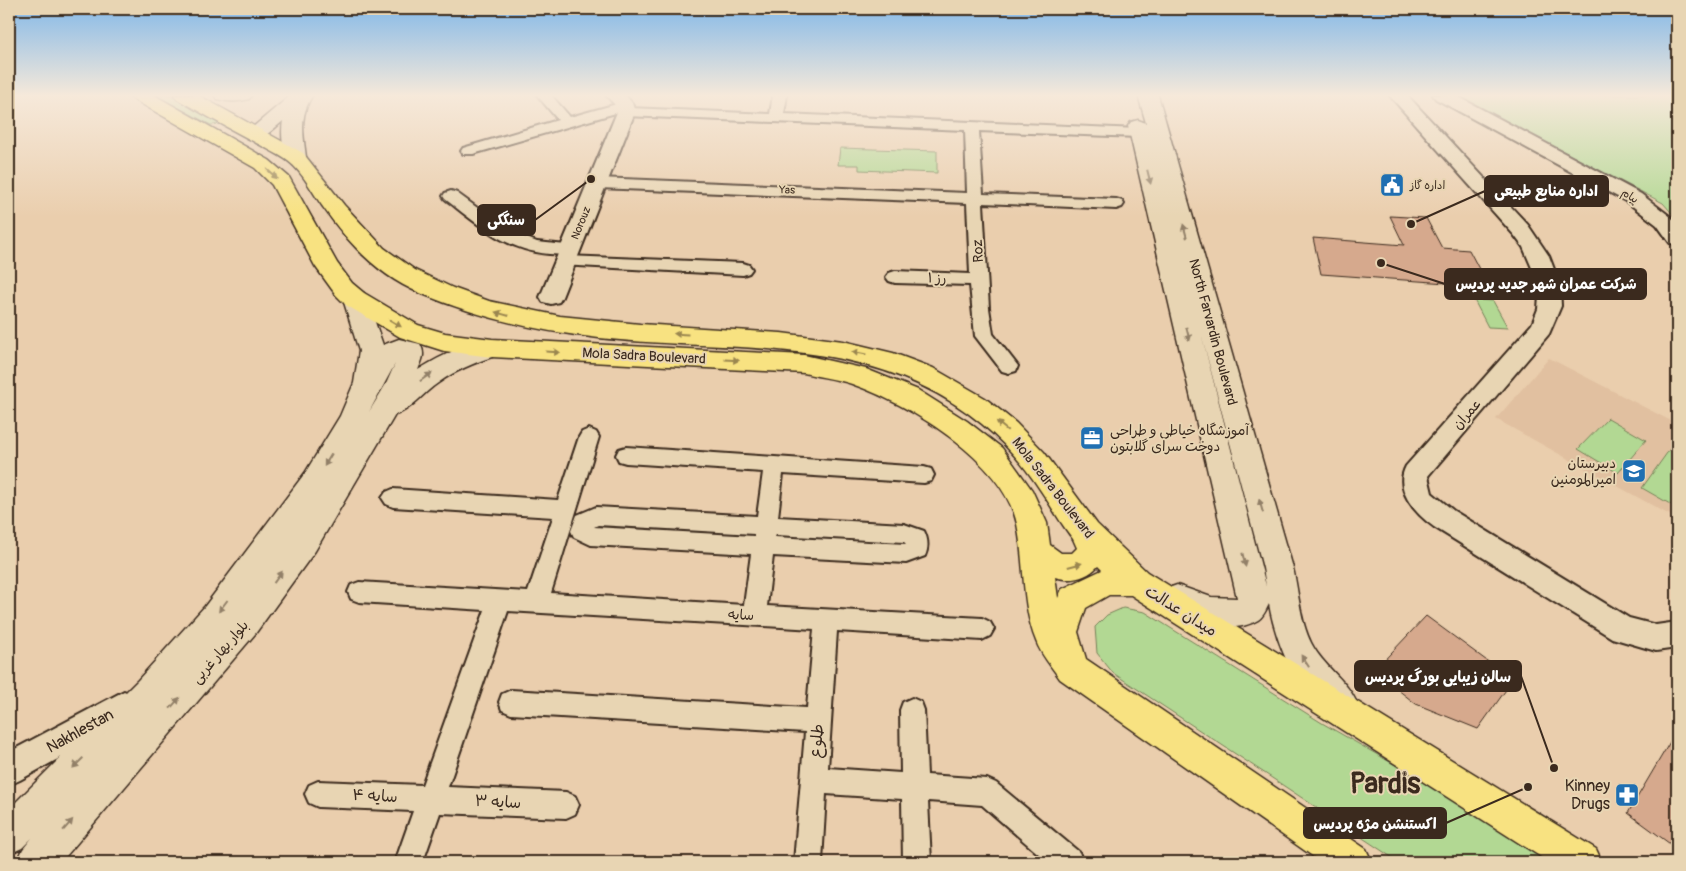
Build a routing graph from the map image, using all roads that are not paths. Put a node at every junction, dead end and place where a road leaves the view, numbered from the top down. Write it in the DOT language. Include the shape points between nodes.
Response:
graph roads {
  1 [pos="250,136"];
  2 [pos="258,136"];
  3 [pos="293,136"];
  4 [pos="520,136"];
  5 [pos="612,136"];
  6 [pos="972,136"];
  7 [pos="1140,136"];
  8 [pos="1159,136"];
  9 [pos="1435,136"];
  10 [pos="1518,136"];
  11 [pos="468,151"];
  12 [pos="296,157"];
  13 [pos="598,183"];
  14 [pos="451,196"];
  15 [pos="975,198"];
  16 [pos="1116,204"];
  17 [pos="1677,238"];
  18 [pos="568,256"];
  19 [pos="743,269"];
  20 [pos="895,277"];
  21 [pos="979,280"];
  22 [pos="551,297"];
  23 [pos="355,299"];
  24 [pos="492,348"];
  25 [pos="1009,366"];
  26 [pos="362,415"];
  27 [pos="589,437"];
  28 [pos="626,455"];
  29 [pos="774,465"];
  30 [pos="924,475"];
  31 [pos="393,498"];
  32 [pos="566,509"];
  33 [pos="1086,533"];
  34 [pos="765,536"];
  35 [pos="1036,552"];
  36 [pos="1136,582"];
  37 [pos="359,592"];
  38 [pos="500,600"];
  39 [pos="536,603"];
  40 [pos="754,616"];
  41 [pos="826,620"];
  42 [pos="982,629"];
  43 [pos="1677,634"];
  44 [pos="1072,668"];
  45 [pos="150,691"];
  46 [pos="511,702"];
  47 [pos="912,710"];
  48 [pos="818,722"];
  49 [pos="1361,723"];
  50 [pos="9,769"];
  51 [pos="814,780"];
  52 [pos="915,787"];
  53 [pos="318,794"];
  54 [pos="431,798"];
  55 [pos="566,806"];
  56 [pos="9,835"];
  57 [pos="1323,850"];
  58 [pos="1057,857"];
  59 [pos="36,862"];
  60 [pos="409,862"];
  61 [pos="808,862"];
  62 [pos="916,862"];
  63 [pos="1353,862"];
  64 [pos="1583,862"];
  1 -- 23 [label="main road, Mola Sadra Boulevard, one-way" via="262,164 281,182 327,266"];
  2 -- 12 [label="main road, Mola Sadra Boulevard"];
  3 -- 12 [label="main road"];
  4 -- 11 [label="street"];
  5 -- 13 [label="street, Norouz"];
  6 -- 15 [label="street, Roz"];
  7 -- 36 [label="main road, North Farvardin Boulevard, one-way" via="1254,602 1248,610 1227,614 1204,611"];
  49 -- 8 [label="main road, North Farvardin Boulevard, one-way" via="1318,680 1301,657 1290,629 1278,568"];
  9 -- 43 [label="street, عمران" via="1537,252 1548,275 1550,307 1541,328 1415,473 1415,488 1426,506 1444,519 1622,629 1656,638"];
  10 -- 17 [label="street, پیام" via="1634,198 1664,221"];
  33 -- 12 [label="main road, Mola Sadra Boulevard, one-way" via="1018,440 978,406 925,376 877,356 817,344 582,328 519,318 469,304 417,282 385,260 341,216"];
  13 -- 15 [label="street, Yas"];
  13 -- 18 [label="street, Norouz"];
  14 -- 18 [label="street" via="503,235"];
  15 -- 16 [label="street, Yas"];
  15 -- 21 [label="street, Roz"];
  18 -- 19 [label="street"];
  18 -- 22 [label="street, Norouz"];
  20 -- 21 [label="street, رز ۱"];
  21 -- 25 [label="street, Roz" via="984,336"];
  23 -- 24 [label="main road, Mola Sadra Boulevard, one-way" via="409,331 444,342"];
  23 -- 26 [label="main road" via="372,351"];
  26 -- 24 [label="main road, one-way" via="443,366"];
  24 -- 35 [label="main road, Mola Sadra Boulevard, one-way" via="804,364 857,376 909,396 992,456 1018,490 1032,523"];
  26 -- 45 [label="main road, بلوار بهار غربی, one-way" via="216,616"];
  59 -- 26 [label="main road, بلوار بهار غربی, one-way" via="244,624 304,542"];
  27 -- 32 [label="street"];
  28 -- 29 [label="street"];
  29 -- 30 [label="street"];
  29 -- 34 [label="street"];
  31 -- 32 [label="street"];
  32 -- 39 [label="street"];
  35 -- 33 [label="main road, one-way" via="1062,568 1081,564 1093,550"];
  33 -- 36 [label="main road, Mola Sadra Boulevard"];
  34 -- 34 [label="street" via="906,554 917,549 916,537 904,532"];
  34 -- 34 [label="street" via="596,516 585,521 582,531 591,536"];
  34 -- 40 [label="street"];
  35 -- 44 [label="main road, Mola Sadra Boulevard" via="1051,639"];
  36 -- 44 [label="main road, میدان عدالت" via="1105,582 1073,599 1062,632"];
  36 -- 49 [label="main road, میدان عدالت"];
  37 -- 38 [label="street, سایه"];
  38 -- 39 [label="street, سایه"];
  38 -- 54 [label="street"];
  39 -- 40 [label="street, سایه"];
  40 -- 41 [label="street, سایه"];
  41 -- 42 [label="street, سایه"];
  41 -- 48 [label="street, طلوع"];
  44 -- 57 [label="main road"];
  45 -- 50 [label="street, Nakhlestan"];
  45 -- 56 [label="main road, بلوار بهار غربی, one-way"];
  46 -- 48 [label="street"];
  47 -- 52 [label="street"];
  48 -- 51 [label="street, طلوع"];
  49 -- 64 [label="main road, میدان عدالت"];
  51 -- 52 [label="street"];
  51 -- 61 [label="street, طلوع"];
  52 -- 58 [label="street" via="987,792"];
  52 -- 62 [label="street"];
  53 -- 54 [label="street, سایه ۴"];
  54 -- 55 [label="street, سایه ۳"];
  54 -- 60 [label="street"];
  57 -- 63 [label="main road"];
}
